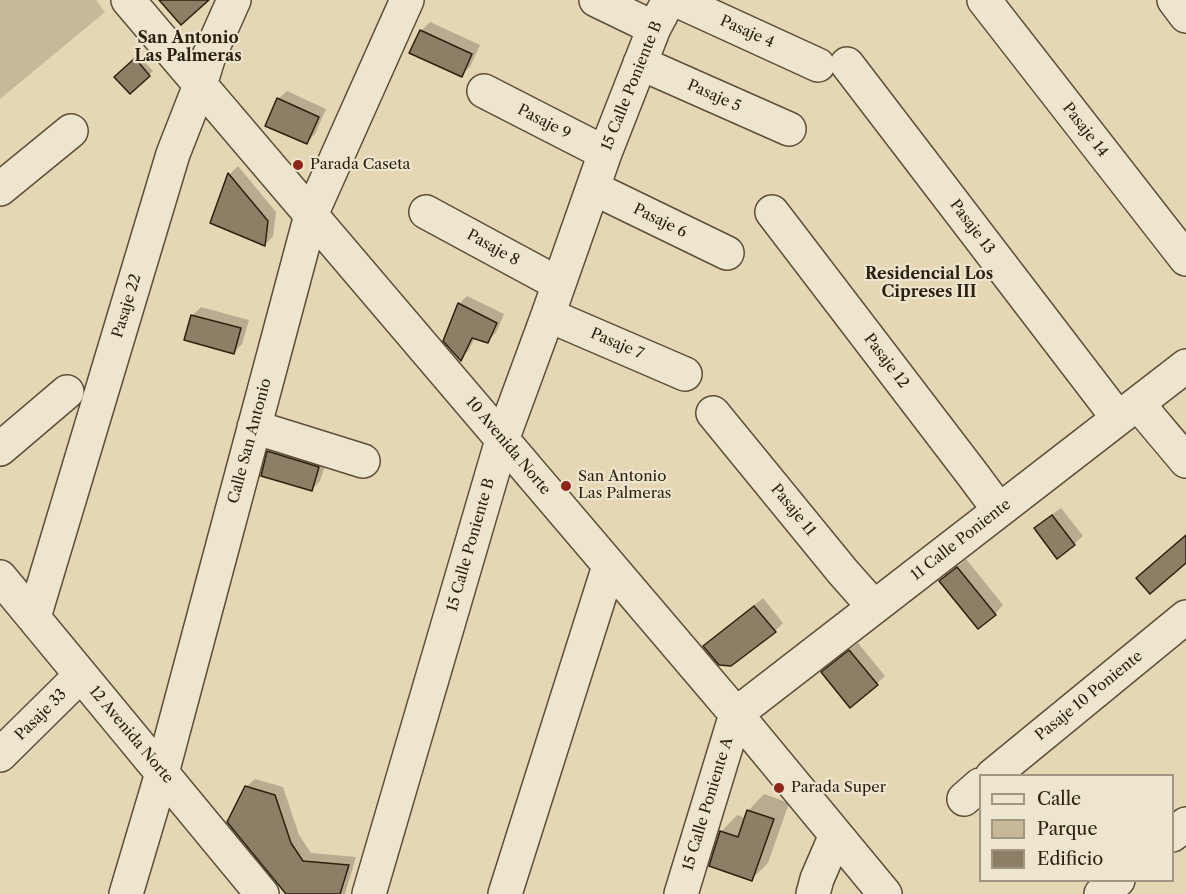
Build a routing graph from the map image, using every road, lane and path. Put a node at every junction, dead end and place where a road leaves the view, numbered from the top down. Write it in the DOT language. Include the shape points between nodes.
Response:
graph roads {
  1 [pos="128,0"];
  2 [pos="234,0"];
  3 [pos="407,0"];
  4 [pos="596,0"];
  5 [pos="676,0"];
  6 [pos="984,0"];
  7 [pos="1174,0"];
  8 [pos="662,14"];
  9 [pos="1186,16"];
  10 [pos="640,63"];
  11 [pos="832,64"];
  12 [pos="200,85"];
  13 [pos="484,91"];
  14 [pos="789,129"];
  15 [pos="70,131"];
  16 [pos="605,153"];
  17 [pos="593,188"];
  18 [pos="0,189"];
  19 [pos="426,212"];
  20 [pos="772,212"];
  21 [pos="311,215"];
  22 [pos="727,253"];
  23 [pos="1186,259"];
  24 [pos="559,284"];
  25 [pos="548,315"];
  26 [pos="1186,366"];
  27 [pos="685,374"];
  28 [pos="67,392"];
  29 [pos="1128,411"];
  30 [pos="713,412"];
  31 [pos="254,427"];
  32 [pos="502,440"];
  33 [pos="0,449"];
  34 [pos="363,461"];
  35 [pos="1186,461"];
  36 [pos="999,510"];
  37 [pos="609,566"];
  38 [pos="0,577"];
  39 [pos="874,607"];
  40 [pos="1186,617"];
  41 [pos="34,618"];
  42 [pos="81,675"];
  43 [pos="736,714"];
  44 [pos="0,755"];
  45 [pos="162,774"];
  46 [pos="995,774"];
  47 [pos="1186,824"];
  48 [pos="1174,834"];
  49 [pos="836,835"];
  50 [pos="1116,882"];
  51 [pos="126,894"];
  52 [pos="262,894"];
  53 [pos="369,894"];
  54 [pos="505,894"];
  55 [pos="681,894"];
  56 [pos="813,894"];
  57 [pos="885,894"];
  58 [pos="1101,894"];
  1 -- 12 [label="street, 10 Avenida Norte"];
  2 -- 12 [label="street, Pasaje 22"];
  3 -- 21 [label="street, Calle San Antonio"];
  4 -- 8 [label="street"];
  5 -- 11 [label="street, Pasaje 4"];
  6 -- 23 [label="street, Pasaje 14"];
  7 -- 9 [label="street"];
  8 -- 10 [label="street, 15 Calle Poniente B"];
  10 -- 14 [label="street, Pasaje 5"];
  10 -- 16 [label="street, 15 Calle Poniente B"];
  11 -- 29 [label="street, Pasaje 13"];
  12 -- 21 [label="street, 10 Avenida Norte"];
  12 -- 41 [label="street, Pasaje 22" via="173,154"];
  13 -- 16 [label="street, Pasaje 9"];
  15 -- 18 [label="street"];
  16 -- 17 [label="street, 15 Calle Poniente B"];
  17 -- 22 [label="street, Pasaje 6"];
  17 -- 24 [label="street, 15 Calle Poniente B"];
  19 -- 24 [label="street, Pasaje 8"];
  20 -- 36 [label="street, Pasaje 12"];
  21 -- 31 [label="street, Calle San Antonio"];
  21 -- 32 [label="street, 10 Avenida Norte"];
  24 -- 25 [label="street, 15 Calle Poniente B"];
  25 -- 27 [label="street, Pasaje 7"];
  25 -- 32 [label="street, 15 Calle Poniente B"];
  26 -- 29 [label="street, 11 Calle Poniente"];
  28 -- 33 [label="street"];
  29 -- 35 [label="street, Pasaje 13"];
  29 -- 36 [label="street, 11 Calle Poniente"];
  30 -- 39 [label="street, Pasaje 11"];
  31 -- 34 [label="street"];
  31 -- 45 [label="street, Calle San Antonio"];
  32 -- 37 [label="street, 10 Avenida Norte"];
  32 -- 53 [label="street, 15 Calle Poniente B"];
  36 -- 39 [label="street, 11 Calle Poniente"];
  37 -- 43 [label="street, 10 Avenida Norte"];
  37 -- 54 [label="street"];
  38 -- 41 [label="street, 12 Avenida Norte"];
  39 -- 43 [label="street, 11 Calle Poniente"];
  40 -- 46 [label="street, Pasaje 10 Poniente"];
  41 -- 42 [label="street, 12 Avenida Norte"];
  42 -- 44 [label="street, Pasaje 33"];
  42 -- 45 [label="street, 12 Avenida Norte"];
  43 -- 49 [label="street, 10 Avenida Norte"];
  43 -- 55 [label="street, 15 Calle Poniente A"];
  45 -- 51 [label="street, Calle San Antonio"];
  45 -- 52 [label="street, 12 Avenida Norte"];
  47 -- 48 [label="street"];
  49 -- 56 [label="street"];
  49 -- 57 [label="street, 10 Avenida Norte"];
  50 -- 58 [label="street"];
}
